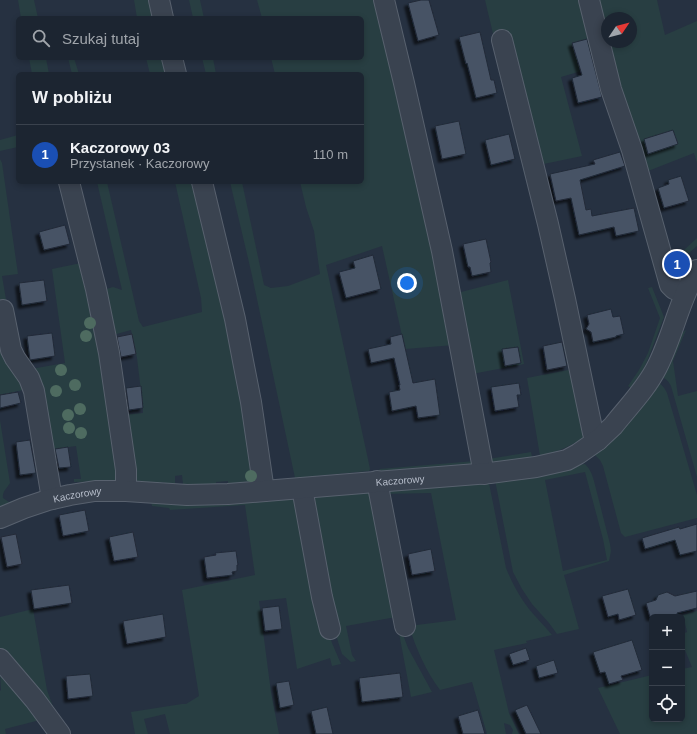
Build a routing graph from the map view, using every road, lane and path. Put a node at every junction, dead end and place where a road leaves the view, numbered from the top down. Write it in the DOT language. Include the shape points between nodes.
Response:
graph roads {
  1 [pos="159,0"];
  2 [pos="384,0"];
  3 [pos="590,0"];
  4 [pos="163,16"];
  5 [pos="502,40"];
  6 [pos="172,60"];
  7 [pos="176,72"];
  8 [pos="69,184"];
  9 [pos="202,184"];
  10 [pos="697,270"];
  11 [pos="685,293"];
  12 [pos="4,310"];
  13 [pos="598,440"];
  14 [pos="484,474"];
  15 [pos="377,481"];
  16 [pos="302,488"];
  17 [pos="126,491"];
  18 [pos="264,491"];
  19 [pos="52,499"];
  20 [pos="0,518"];
  21 [pos="404,626"];
  22 [pos="330,629"];
  23 [pos="0,659"];
  24 [pos="60,734"];
  1 -- 4 [label="street"];
  2 -- 14 [label="street" via="442,251"];
  3 -- 11 [label="street" via="611,89 632,150 670,285"];
  5 -- 13 [label="street" via="548,224 593,433"];
  6 -- 7 [label="street"];
  8 -- 17 [label="street" via="96,289 107,346 126,470"];
  9 -- 18 [label="street" via="235,319"];
  10 -- 11 [label="street, Kaczorowy"];
  11 -- 13 [label="street, Kaczorowy" via="666,347 651,378"];
  12 -- 19 [label="street" via="11,350 34,391"];
  13 -- 14 [label="street, Kaczorowy" via="567,460"];
  14 -- 15 [label="street, Kaczorowy"];
  15 -- 16 [label="street, Kaczorowy"];
  15 -- 21 [label="street"];
  16 -- 18 [label="street, Kaczorowy"];
  16 -- 22 [label="street"];
  17 -- 18 [label="street, Kaczorowy" via="187,495"];
  17 -- 19 [label="street, Kaczorowy" via="95,492"];
  19 -- 20 [label="street, Kaczorowy"];
  23 -- 24 [label="street" via="36,700"];
}
